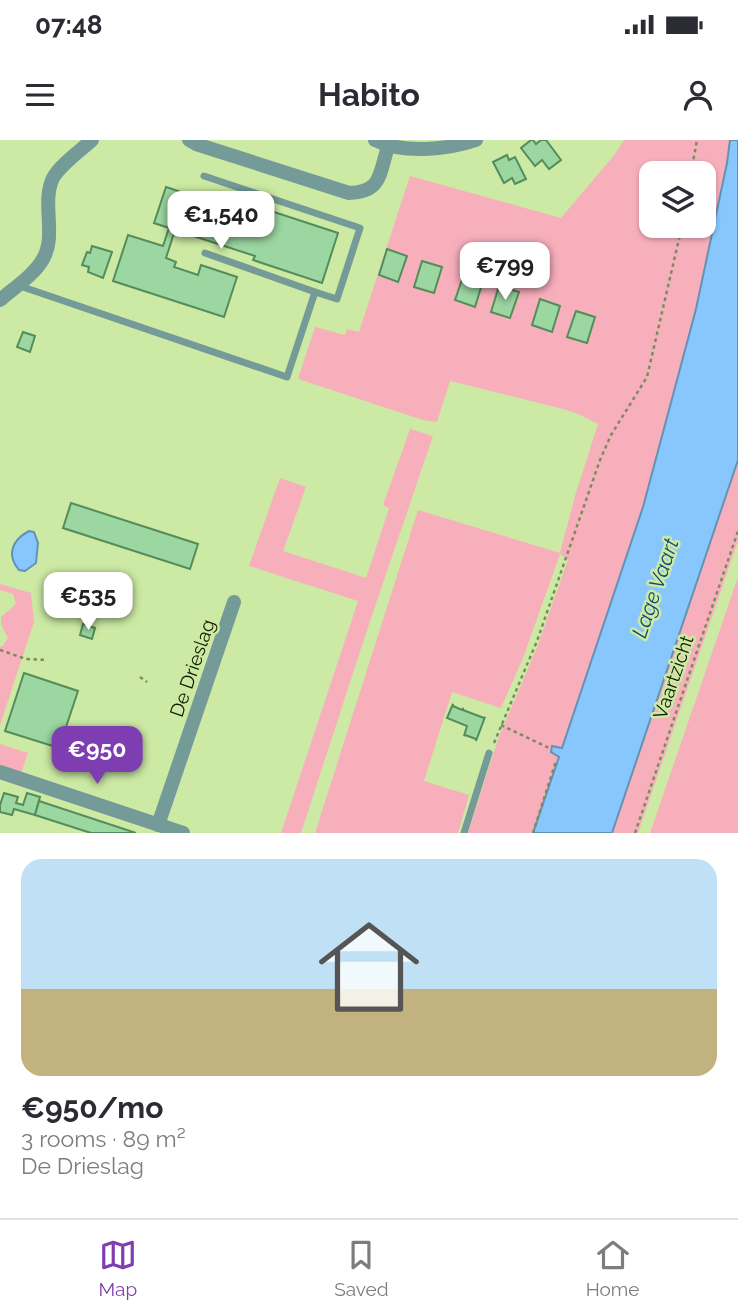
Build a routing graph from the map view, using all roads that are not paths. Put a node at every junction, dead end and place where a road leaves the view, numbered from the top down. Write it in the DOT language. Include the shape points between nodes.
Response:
graph roads {
  1 [pos="92,140"];
  2 [pos="189,140"];
  3 [pos="477,140"];
  4 [pos="382,143"];
  5 [pos="204,176"];
  6 [pos="205,253"];
  7 [pos="17,285"];
  8 [pos="315,292"];
  9 [pos="0,300"];
  10 [pos="234,602"];
  11 [pos="489,752"];
  12 [pos="0,772"];
  13 [pos="158,825"];
  14 [pos="183,833"];
  15 [pos="464,833"];
  1 -- 7 [label="street" via="53,178 45,257"];
  2 -- 4 [label="street" via="349,194 364,193 376,184"];
  3 -- 4 [label="street" via="441,148"];
  5 -- 8 [label="lane" via="360,228 337,299"];
  6 -- 8 [label="lane"];
  7 -- 8 [label="lane" via="287,377"];
  7 -- 9 [label="street"];
  10 -- 13 [label="street, De Drieslag"];
  11 -- 15 [label="lane"];
  12 -- 13 [label="street"];
  13 -- 14 [label="street"];
}
